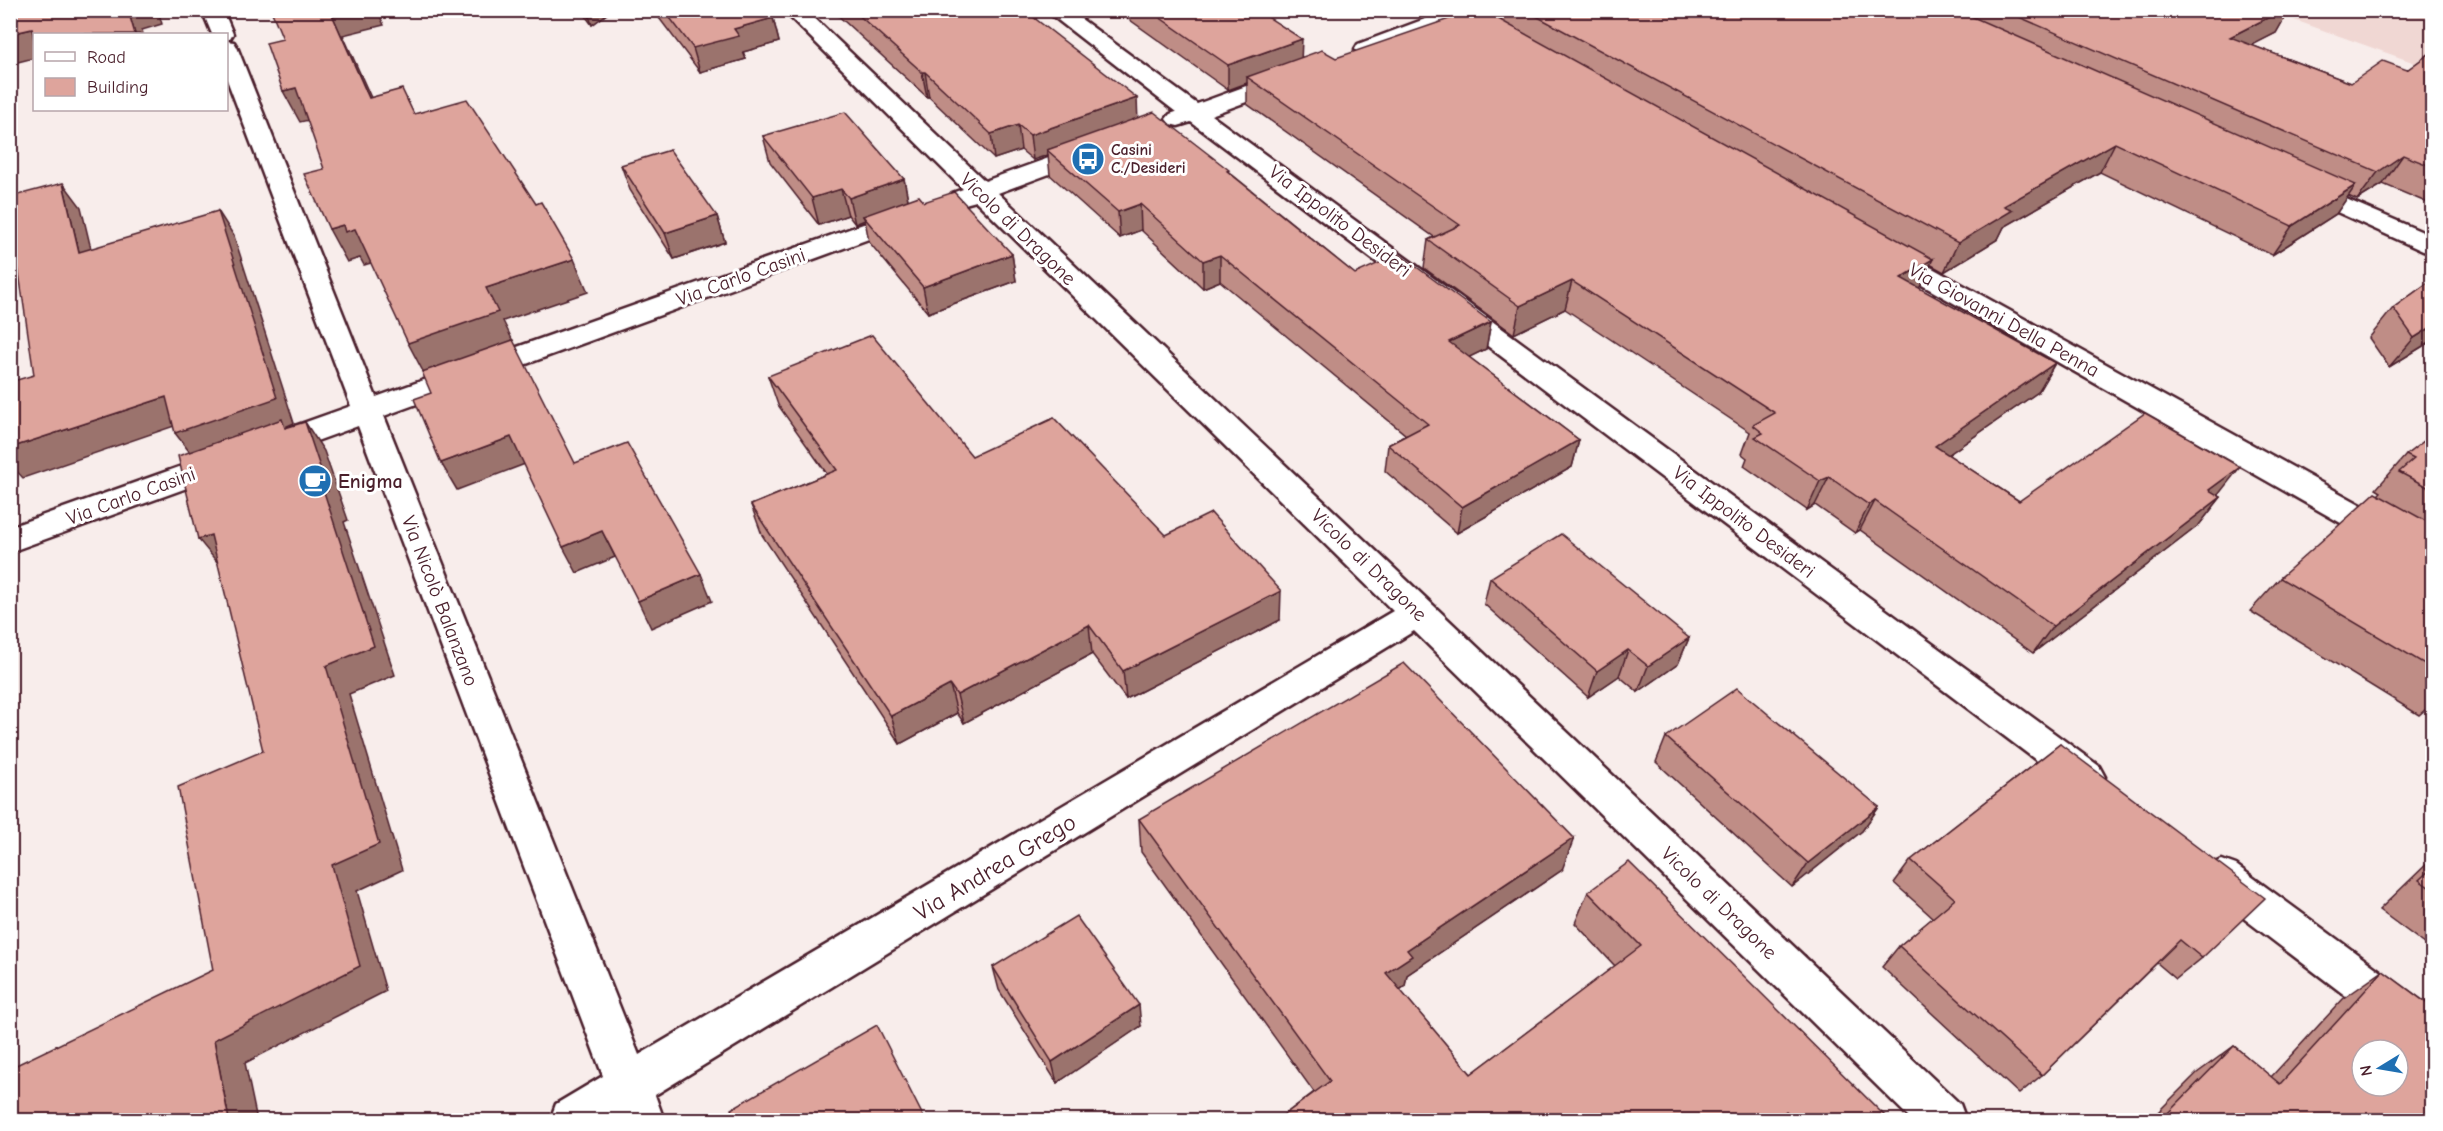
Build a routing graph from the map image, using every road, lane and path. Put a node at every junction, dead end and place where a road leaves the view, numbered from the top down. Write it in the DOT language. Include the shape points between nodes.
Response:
graph roads {
  1 [pos="212,10"];
  2 [pos="794,10"];
  3 [pos="1055,10"];
  4 [pos="1459,12"];
  5 [pos="1489,32"];
  6 [pos="222,33"];
  7 [pos="228,52"];
  8 [pos="1348,56"];
  9 [pos="1315,68"];
  10 [pos="1194,113"];
  11 [pos="1151,129"];
  12 [pos="1108,144"];
  13 [pos="2282,178"];
  14 [pos="979,191"];
  15 [pos="1862,241"];
  16 [pos="2433,245"];
  17 [pos="366,411"];
  18 [pos="10,540"];
  19 [pos="2433,559"];
  20 [pos="1418,612"];
  21 [pos="2106,792"];
  22 [pos="2202,863"];
  23 [pos="2433,1035"];
  24 [pos="636,1104"];
  25 [pos="572,1120"];
  26 [pos="1944,1120"];
  1 -- 6 [label="street"];
  2 -- 14 [label="street, Vicolo di Dragone"];
  3 -- 10 [label="street, Via Ippolito Desideri"];
  4 -- 5 [label="street"];
  4 -- 8 [label="street"];
  7 -- 17 [label="street, Via Nicolò Balanzano"];
  9 -- 10 [label="street"];
  10 -- 11 [label="street"];
  10 -- 21 [label="street, Via Ippolito Desideri"];
  12 -- 14 [label="street, Via Carlo Casini"];
  13 -- 16 [label="street"];
  14 -- 17 [label="street, Via Carlo Casini"];
  14 -- 20 [label="street, Vicolo di Dragone"];
  15 -- 19 [label="street, Via Giovanni Della Penna"];
  17 -- 18 [label="street, Via Carlo Casini"];
  17 -- 24 [label="street, Via Nicolò Balanzano"];
  20 -- 24 [label="street, Via Andrea Grego"];
  20 -- 26 [label="street, Vicolo di Dragone"];
  22 -- 23 [label="street"];
  24 -- 25 [label="street, Via Andrea Grego"];
}
